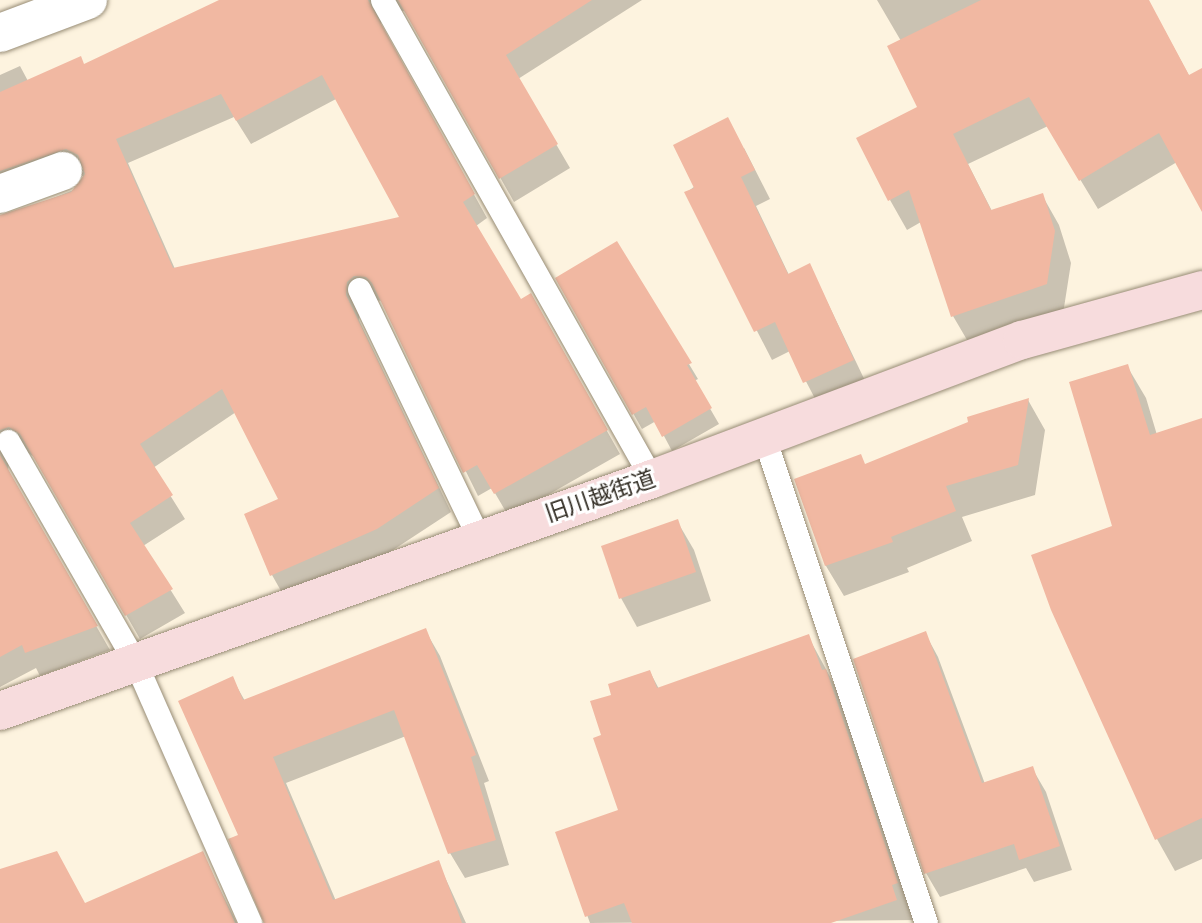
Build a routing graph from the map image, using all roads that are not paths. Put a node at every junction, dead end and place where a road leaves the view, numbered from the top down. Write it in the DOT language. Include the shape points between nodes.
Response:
graph roads {
  1 [pos="88,0"];
  2 [pos="382,0"];
  3 [pos="0,33"];
  4 [pos="63,171"];
  5 [pos="0,194"];
  6 [pos="359,289"];
  7 [pos="1202,290"];
  8 [pos="764,437"];
  9 [pos="9,441"];
  10 [pos="652,479"];
  11 [pos="479,538"];
  12 [pos="136,664"];
  13 [pos="0,711"];
  14 [pos="250,923"];
  15 [pos="926,923"];
  1 -- 3 [label="street"];
  2 -- 10 [label="lane"];
  4 -- 5 [label="street"];
  6 -- 11 [label="lane"];
  7 -- 8 [label="main road, 旧川越街道" via="1022,340"];
  8 -- 10 [label="main road, 旧川越街道"];
  8 -- 15 [label="lane"];
  9 -- 12 [label="lane"];
  10 -- 11 [label="main road, 旧川越街道"];
  11 -- 12 [label="main road, 旧川越街道"];
  12 -- 13 [label="main road, 旧川越街道"];
  12 -- 14 [label="lane"];
}
